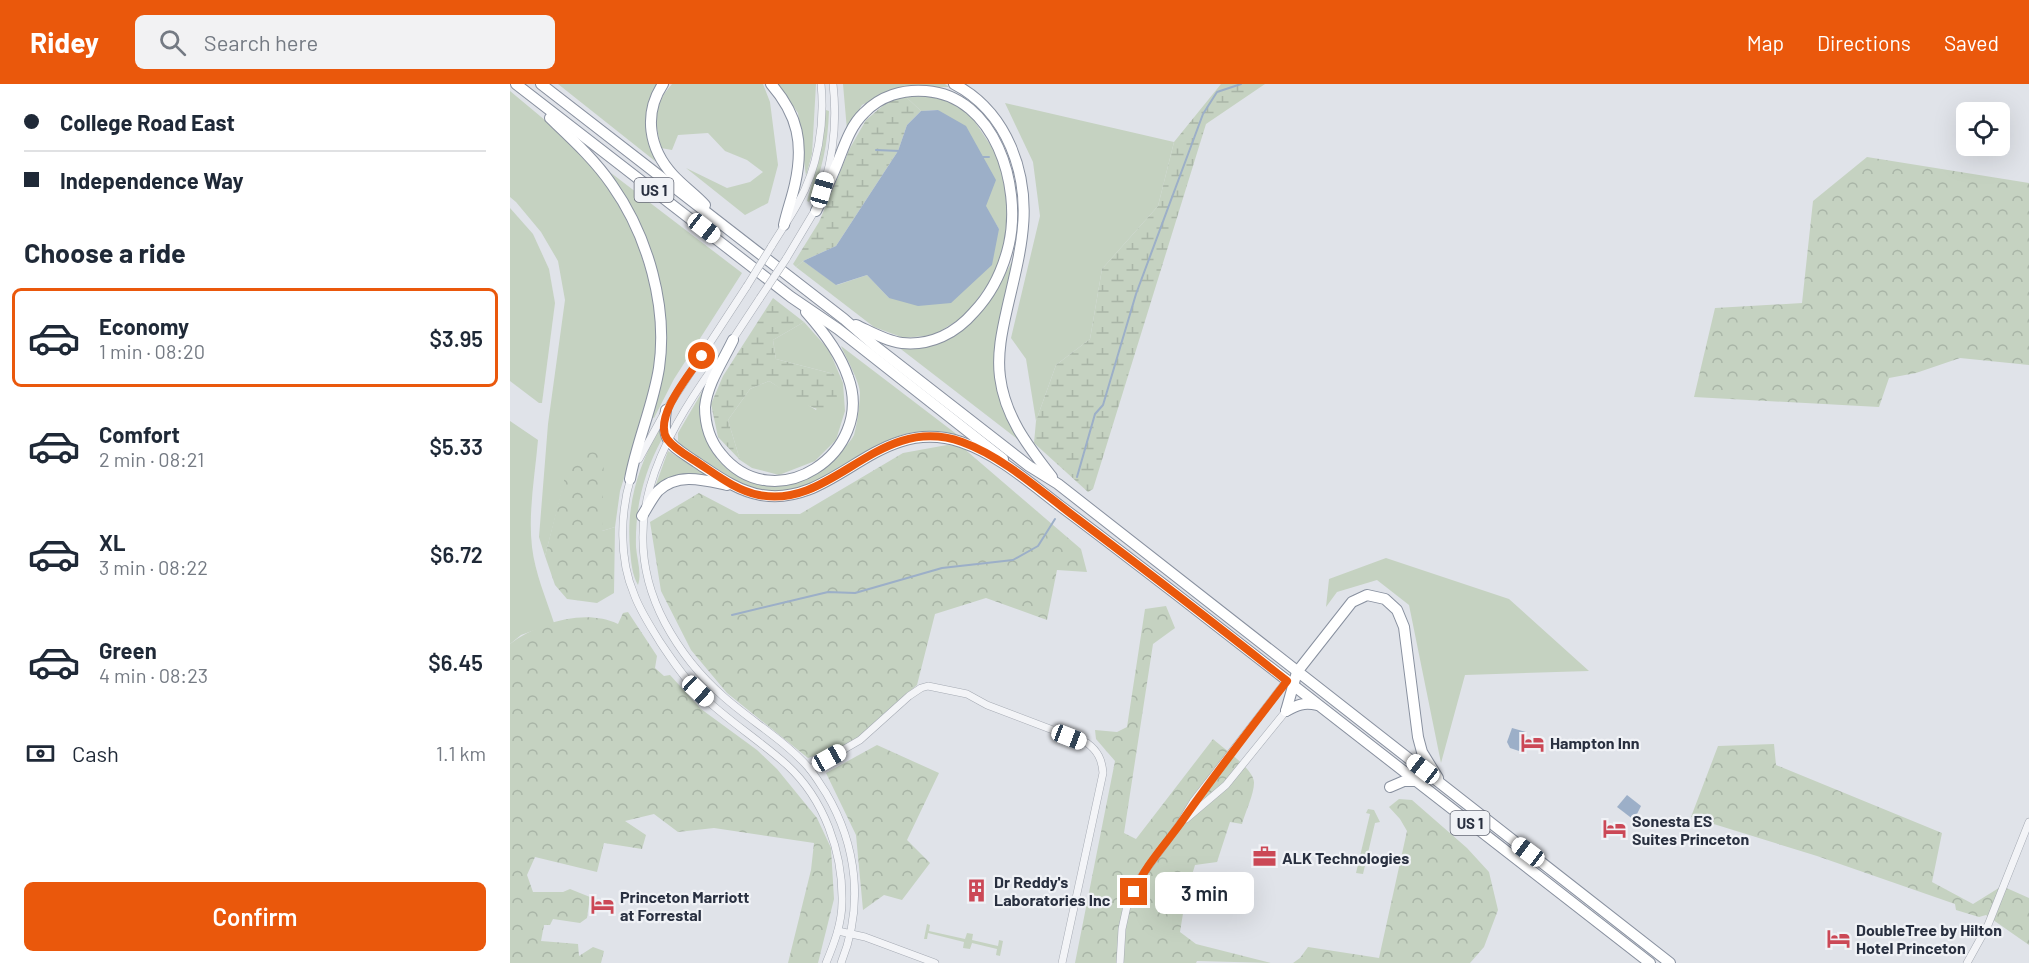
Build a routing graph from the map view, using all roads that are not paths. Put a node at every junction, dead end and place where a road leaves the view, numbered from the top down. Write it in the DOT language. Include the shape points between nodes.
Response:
graph roads {
  1 [pos="516,84"];
  2 [pos="542,84"];
  3 [pos="663,84"];
  4 [pos="771,84"];
  5 [pos="821,84"];
  6 [pos="833,84"];
  7 [pos="954,84"];
  8 [pos="816,210"];
  9 [pos="723,225"];
  10 [pos="784,225"];
  11 [pos="791,297"];
  12 [pos="844,319"];
  13 [pos="733,340"];
  14 [pos="666,410"];
  15 [pos="668,440"];
  16 [pos="1021,476"];
  17 [pos="630,479"];
  18 [pos="1058,484"];
  19 [pos="735,487"];
  20 [pos="642,516"];
  21 [pos="1297,672"];
  22 [pos="1291,683"];
  23 [pos="1320,706"];
  24 [pos="1286,711"];
  25 [pos="1389,760"];
  26 [pos="810,769"];
  27 [pos="1416,781"];
  28 [pos="1441,783"];
  29 [pos="2029,822"];
  30 [pos="1179,825"];
  31 [pos="838,931"];
  32 [pos="850,934"];
  33 [pos="1648,962"];
  34 [pos="826,963"];
  35 [pos="841,963"];
  36 [pos="935,963"];
  37 [pos="1062,963"];
  38 [pos="1120,963"];
  39 [pos="1670,963"];
  40 [pos="1967,963"];
  1 -- 11 [label="highway, US 1"];
  1 -- 17 [label="highway" via="613,185 647,254 661,328 659,366"];
  2 -- 9 [label="highway, US 1"];
  3 -- 9 [label="highway" via="650,112 656,152 673,175"];
  4 -- 10 [label="highway" via="787,105 800,148 795,187"];
  5 -- 10 [label="street" via="822,113 815,158 799,201"];
  6 -- 8 [label="street" via="833,144"];
  7 -- 18 [label="highway" via="981,101 996,118 1021,176 1023,240 1002,330 1000,377 1014,423"];
  8 -- 12 [label="highway" via="850,132 863,114 894,94 914,90 956,99 987,127 1006,170 1011,191 1009,243 992,289 966,321 953,332 918,344 889,340"];
  8 -- 13 [label="street, bridge"];
  9 -- 12 [label="highway, US 1"];
  10 -- 14 [label="street, bridge"];
  11 -- 13 [label="highway" via="839,357 853,399 851,420 842,443 816,470 797,478 759,480 741,473 714,446 705,406 709,388"];
  11 -- 16 [label="highway, US 1" via="838,329 996,452"];
  12 -- 18 [label="highway, US 1" via="1029,466"];
  13 -- 15 [label="street"];
  14 -- 15 [label="highway" via="663,430"];
  14 -- 17 [label="street"];
  15 -- 19 [label="highway"];
  15 -- 20 [label="street" via="655,466"];
  16 -- 19 [label="highway" via="962,442 934,436 899,440 796,494 759,495"];
  16 -- 22 [label="highway, US 1"];
  17 -- 31 [label="street" via="623,533 633,594 676,665 698,691 789,766 814,797 837,853 842,902"];
  18 -- 21 [label="highway, US 1"];
  19 -- 20 [label="highway" via="681,479 658,492"];
  20 -- 26 [label="street" via="649,587 678,647 724,697"];
  21 -- 22 [label="highway"];
  21 -- 28 [label="highway, US 1"];
  21 -- 28 [label="highway" via="1352,602 1368,595 1385,598 1397,610 1404,627 1418,737 1422,752"];
  22 -- 23 [label="highway, US 1"];
  22 -- 24 [label="highway"];
  22 -- 30 [label="street" via="1193,802"];
  23 -- 24 [label="highway" via="1308,703"];
  23 -- 25 [label="highway, US 1"];
  24 -- 30 [label="street" via="1226,785"];
  25 -- 27 [label="highway, US 1"];
  25 -- 27 [label="highway" via="1390,787"];
  26 -- 32 [label="street" via="835,808 850,848 855,900"];
  26 -- 37 [label="street" via="860,740 909,696 928,686 968,694 1094,748 1103,773"];
  27 -- 33 [label="highway, US 1"];
  28 -- 39 [label="highway, US 1"];
  29 -- 40 [label="street" via="1988,925"];
  30 -- 38 [label="street" via="1140,878 1127,906"];
  31 -- 32 [label="street"];
  31 -- 34 [label="street"];
  32 -- 35 [label="street"];
  32 -- 36 [label="street"];
}
